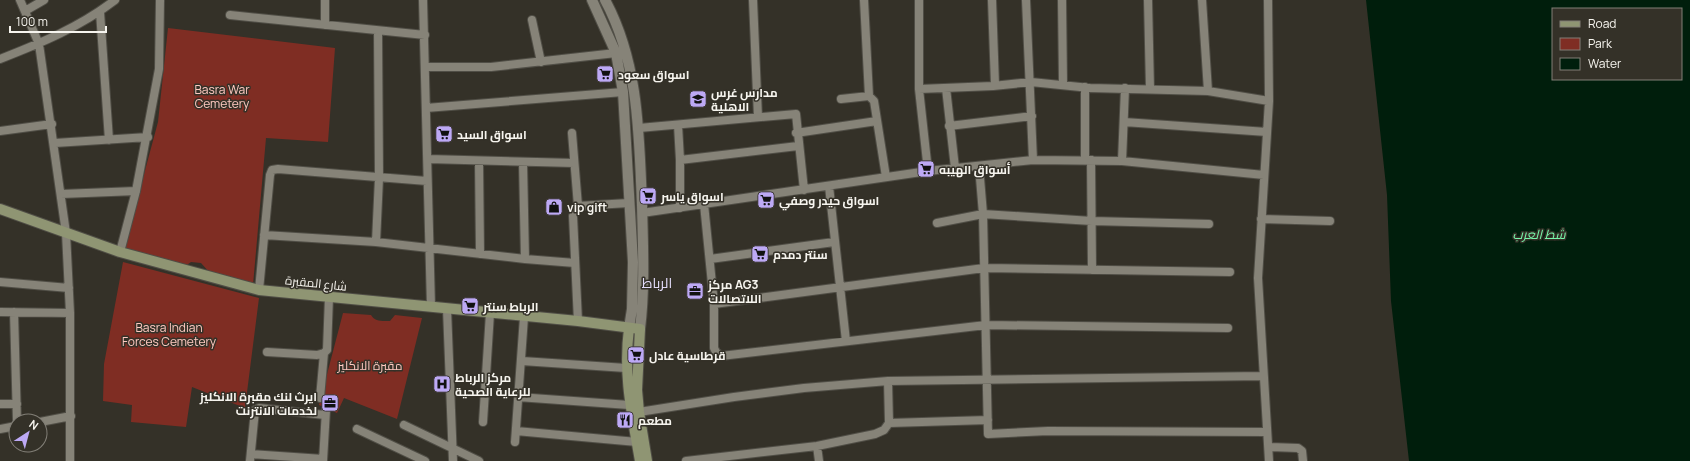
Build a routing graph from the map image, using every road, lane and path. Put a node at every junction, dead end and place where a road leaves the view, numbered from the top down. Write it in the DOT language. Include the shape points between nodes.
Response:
graph roads {
  1 [pos="20,0"];
  2 [pos="44,0"];
  3 [pos="115,0"];
  4 [pos="160,0"];
  5 [pos="325,0"];
  6 [pos="423,0"];
  7 [pos="592,0"];
  8 [pos="605,0"];
  9 [pos="753,0"];
  10 [pos="864,0"];
  11 [pos="919,0"];
  12 [pos="992,0"];
  13 [pos="1026,0"];
  14 [pos="1062,0"];
  15 [pos="1148,0"];
  16 [pos="1202,0"];
  17 [pos="1268,0"];
  18 [pos="25,11"];
  19 [pos="100,12"];
  20 [pos="230,15"];
  21 [pos="614,17"];
  22 [pos="532,20"];
  23 [pos="602,21"];
  24 [pos="325,25"];
  25 [pos="378,31"];
  26 [pos="425,34"];
  27 [pos="39,44"];
  28 [pos="616,53"];
  29 [pos="0,59"];
  30 [pos="541,62"];
  31 [pos="426,67"];
  32 [pos="1031,82"];
  33 [pos="1062,84"];
  34 [pos="996,85"];
  35 [pos="1084,87"];
  36 [pos="946,88"];
  37 [pos="1125,88"];
  38 [pos="919,89"];
  39 [pos="1150,89"];
  40 [pos="1208,91"];
  41 [pos="623,92"];
  42 [pos="869,96"];
  43 [pos="841,99"];
  44 [pos="1269,100"];
  45 [pos="426,108"];
  46 [pos="1032,116"];
  47 [pos="758,117"];
  48 [pos="877,121"];
  49 [pos="1124,122"];
  50 [pos="52,124"];
  51 [pos="678,125"];
  52 [pos="950,126"];
  53 [pos="639,128"];
  54 [pos="0,131"];
  55 [pos="1267,132"];
  56 [pos="572,133"];
  57 [pos="796,133"];
  58 [pos="148,137"];
  59 [pos="109,140"];
  60 [pos="55,143"];
  61 [pos="798,146"];
  62 [pos="428,159"];
  63 [pos="1088,159"];
  64 [pos="680,160"];
  65 [pos="1034,160"];
  66 [pos="479,161"];
  67 [pos="1122,161"];
  68 [pos="523,162"];
  69 [pos="574,163"];
  70 [pos="979,166"];
  71 [pos="955,168"];
  72 [pos="928,171"];
  73 [pos="1264,175"];
  74 [pos="886,177"];
  75 [pos="380,178"];
  76 [pos="428,181"];
  77 [pos="829,186"];
  78 [pos="804,190"];
  79 [pos="136,191"];
  80 [pos="61,194"];
  81 [pos="704,204"];
  82 [pos="578,206"];
  83 [pos="629,208"];
  84 [pos="680,208"];
  85 [pos="0,209"];
  86 [pos="642,213"];
  87 [pos="983,214"];
  88 [pos="1261,219"];
  89 [pos="1092,221"];
  90 [pos="1330,221"];
  91 [pos="937,223"];
  92 [pos="1209,224"];
  93 [pos="66,233"];
  94 [pos="264,235"];
  95 [pos="376,242"];
  96 [pos="834,242"];
  97 [pos="428,248"];
  98 [pos="120,252"];
  99 [pos="480,254"];
  100 [pos="525,259"];
  101 [pos="710,259"];
  102 [pos="575,263"];
  103 [pos="984,268"];
  104 [pos="1092,270"];
  105 [pos="1230,272"];
  106 [pos="0,282"];
  107 [pos="839,286"];
  108 [pos="70,288"];
  109 [pos="259,290"];
  110 [pos="329,297"];
  111 [pos="714,304"];
  112 [pos="431,307"];
  113 [pos="447,309"];
  114 [pos="0,312"];
  115 [pos="14,312"];
  116 [pos="70,313"];
  117 [pos="490,313"];
  118 [pos="524,317"];
  119 [pos="578,321"];
  120 [pos="986,325"];
  121 [pos="629,328"];
  122 [pos="1228,328"];
  123 [pos="640,329"];
  124 [pos="846,341"];
  125 [pos="267,352"];
  126 [pos="324,353"];
  127 [pos="522,361"];
  128 [pos="626,368"];
  129 [pos="1263,376"];
  130 [pos="987,378"];
  131 [pos="888,381"];
  132 [pos="518,397"];
  133 [pos="320,398"];
  134 [pos="0,404"];
  135 [pos="16,404"];
  136 [pos="630,405"];
  137 [pos="639,412"];
  138 [pos="17,413"];
  139 [pos="70,416"];
  140 [pos="48,420"];
  141 [pos="988,420"];
  142 [pos="483,422"];
  143 [pos="889,423"];
  144 [pos="404,424"];
  145 [pos="357,428"];
  146 [pos="516,431"];
  147 [pos="1266,432"];
  148 [pos="515,442"];
  149 [pos="637,442"];
  150 [pos="817,446"];
  151 [pos="1269,447"];
  152 [pos="452,448"];
  153 [pos="251,458"];
  154 [pos="323,460"];
  155 [pos="70,461"];
  156 [pos="425,461"];
  157 [pos="453,461"];
  158 [pos="479,461"];
  159 [pos="640,461"];
  160 [pos="647,461"];
  161 [pos="686,461"];
  162 [pos="819,461"];
  163 [pos="1269,461"];
  164 [pos="1304,461"];
  1 -- 18 [label="street"];
  2 -- 18 [label="street"];
  3 -- 19 [label="street"];
  4 -- 58 [label="street" via="159,69"];
  5 -- 24 [label="street"];
  6 -- 26 [label="street"];
  7 -- 23 [label="street"];
  8 -- 21 [label="street"];
  9 -- 47 [label="street"];
  10 -- 42 [label="street"];
  11 -- 38 [label="street"];
  12 -- 34 [label="street"];
  13 -- 32 [label="street"];
  14 -- 33 [label="street"];
  15 -- 39 [label="street"];
  16 -- 40 [label="street"];
  17 -- 44 [label="street"];
  18 -- 27 [label="street"];
  19 -- 27 [label="street"];
  19 -- 59 [label="street"];
  20 -- 24 [label="street"];
  21 -- 23 [label="street"];
  21 -- 53 [label="street" via="630,69"];
  22 -- 30 [label="street"];
  23 -- 28 [label="street"];
  24 -- 25 [label="street"];
  25 -- 26 [label="street"];
  25 -- 75 [label="street"];
  26 -- 31 [label="street"];
  27 -- 29 [label="street"];
  27 -- 50 [label="street"];
  28 -- 30 [label="street"];
  28 -- 41 [label="street"];
  30 -- 31 [label="street" via="491,67"];
  31 -- 45 [label="street"];
  32 -- 33 [label="street"];
  32 -- 34 [label="street"];
  32 -- 46 [label="street"];
  33 -- 35 [label="street"];
  34 -- 36 [label="street"];
  35 -- 37 [label="street"];
  35 -- 63 [label="street"];
  36 -- 38 [label="street"];
  36 -- 52 [label="street"];
  37 -- 39 [label="street"];
  37 -- 49 [label="street"];
  38 -- 72 [label="street"];
  39 -- 40 [label="street"];
  40 -- 44 [label="street"];
  41 -- 45 [label="street"];
  41 -- 83 [label="street"];
  42 -- 43 [label="street"];
  42 -- 48 [label="street" via="874,101"];
  44 -- 55 [label="street"];
  45 -- 62 [label="street"];
  46 -- 52 [label="street"];
  46 -- 65 [label="street"];
  47 -- 51 [label="street"];
  47 -- 57 [label="street" via="796,114"];
  48 -- 57 [label="street"];
  48 -- 74 [label="street"];
  49 -- 55 [label="street"];
  49 -- 67 [label="street"];
  50 -- 54 [label="street"];
  50 -- 60 [label="street"];
  51 -- 53 [label="street"];
  51 -- 64 [label="street"];
  52 -- 71 [label="street"];
  53 -- 86 [label="street"];
  55 -- 73 [label="street"];
  56 -- 69 [label="street"];
  57 -- 61 [label="street"];
  58 -- 59 [label="street"];
  58 -- 79 [label="street"];
  59 -- 60 [label="street"];
  60 -- 80 [label="street"];
  61 -- 64 [label="street"];
  61 -- 78 [label="street"];
  62 -- 66 [label="street"];
  62 -- 76 [label="street"];
  63 -- 65 [label="street"];
  63 -- 67 [label="street"];
  63 -- 89 [label="street"];
  64 -- 84 [label="street"];
  65 -- 70 [label="street"];
  66 -- 68 [label="street"];
  66 -- 99 [label="street"];
  67 -- 73 [label="street"];
  68 -- 69 [label="street"];
  68 -- 100 [label="street"];
  69 -- 82 [label="street"];
  70 -- 71 [label="street"];
  70 -- 87 [label="street"];
  71 -- 72 [label="street"];
  72 -- 74 [label="street"];
  73 -- 88 [label="street"];
  74 -- 77 [label="street"];
  75 -- 76 [label="street"];
  75 -- 94 [label="street" via="272,170"];
  75 -- 95 [label="street"];
  76 -- 97 [label="street"];
  77 -- 78 [label="street"];
  77 -- 96 [label="street"];
  78 -- 81 [label="street"];
  79 -- 80 [label="street"];
  79 -- 98 [label="street"];
  80 -- 93 [label="street"];
  81 -- 84 [label="street"];
  81 -- 101 [label="street"];
  82 -- 83 [label="street"];
  82 -- 102 [label="street" via="573,216"];
  83 -- 86 [label="street"];
  83 -- 121 [label="street" via="634,287"];
  84 -- 86 [label="street"];
  85 -- 93 [label="main road, شارع المقبرة"];
  86 -- 123 [label="street" via="644,290"];
  87 -- 89 [label="street"];
  87 -- 91 [label="street"];
  87 -- 103 [label="street"];
  88 -- 90 [label="street"];
  88 -- 129 [label="street" via="1258,278"];
  89 -- 92 [label="street"];
  89 -- 104 [label="street"];
  93 -- 98 [label="main road, شارع المقبرة"];
  93 -- 108 [label="street"];
  94 -- 95 [label="street"];
  94 -- 109 [label="street"];
  95 -- 97 [label="street"];
  96 -- 101 [label="street"];
  96 -- 107 [label="street"];
  97 -- 99 [label="street"];
  97 -- 112 [label="street"];
  98 -- 109 [label="main road, شارع المقبرة"];
  99 -- 100 [label="street"];
  100 -- 102 [label="street"];
  101 -- 111 [label="street"];
  102 -- 119 [label="street"];
  103 -- 104 [label="street"];
  103 -- 107 [label="street"];
  103 -- 120 [label="street"];
  104 -- 105 [label="street"];
  106 -- 108 [label="street"];
  107 -- 111 [label="street"];
  107 -- 124 [label="street"];
  108 -- 116 [label="street"];
  109 -- 110 [label="main road, شارع المقبرة"];
  110 -- 112 [label="main road, شارع المقبرة"];
  110 -- 126 [label="street" via="327,350"];
  111 -- 124 [label="street" via="715,350 721,356"];
  112 -- 113 [label="main road, شارع المقبرة"];
  113 -- 117 [label="main road, شارع المقبرة"];
  113 -- 152 [label="street"];
  114 -- 115 [label="street"];
  115 -- 116 [label="street"];
  115 -- 135 [label="street"];
  116 -- 139 [label="street"];
  117 -- 118 [label="main road, شارع المقبرة"];
  117 -- 142 [label="street"];
  118 -- 119 [label="main road, شارع المقبرة"];
  118 -- 127 [label="street"];
  119 -- 121 [label="main road, شارع المقبرة"];
  120 -- 122 [label="street"];
  120 -- 124 [label="street"];
  120 -- 130 [label="street"];
  121 -- 123 [label="main road, شارع المقبرة"];
  121 -- 128 [label="main road"];
  123 -- 137 [label="main road" via="637,373"];
  125 -- 126 [label="street" via="317,355"];
  126 -- 133 [label="street"];
  127 -- 128 [label="street"];
  127 -- 132 [label="street"];
  128 -- 136 [label="main road"];
  129 -- 130 [label="street"];
  129 -- 147 [label="street"];
  130 -- 131 [label="street"];
  130 -- 141 [label="street"];
  131 -- 137 [label="street" via="804,388"];
  131 -- 143 [label="street"];
  132 -- 136 [label="street"];
  132 -- 146 [label="street"];
  134 -- 135 [label="street"];
  135 -- 138 [label="street"];
  136 -- 149 [label="main road"];
  137 -- 160 [label="main road"];
  139 -- 140 [label="street"];
  139 -- 155 [label="street"];
  141 -- 143 [label="street"];
  141 -- 147 [label="street" via="988,434 1048,431"];
  143 -- 150 [label="street" via="884,430 875,434"];
  144 -- 152 [label="street"];
  145 -- 156 [label="street"];
  146 -- 148 [label="street"];
  146 -- 149 [label="street"];
  147 -- 151 [label="street"];
  149 -- 159 [label="main road"];
  150 -- 161 [label="street"];
  150 -- 162 [label="street"];
  151 -- 163 [label="street"];
  151 -- 164 [label="street" via="1298,448 1302,451"];
  152 -- 157 [label="street"];
  152 -- 158 [label="street"];
  153 -- 154 [label="street"];
  153 -- 154 [label="street" via="254,414 259,408 325,413"];
}
